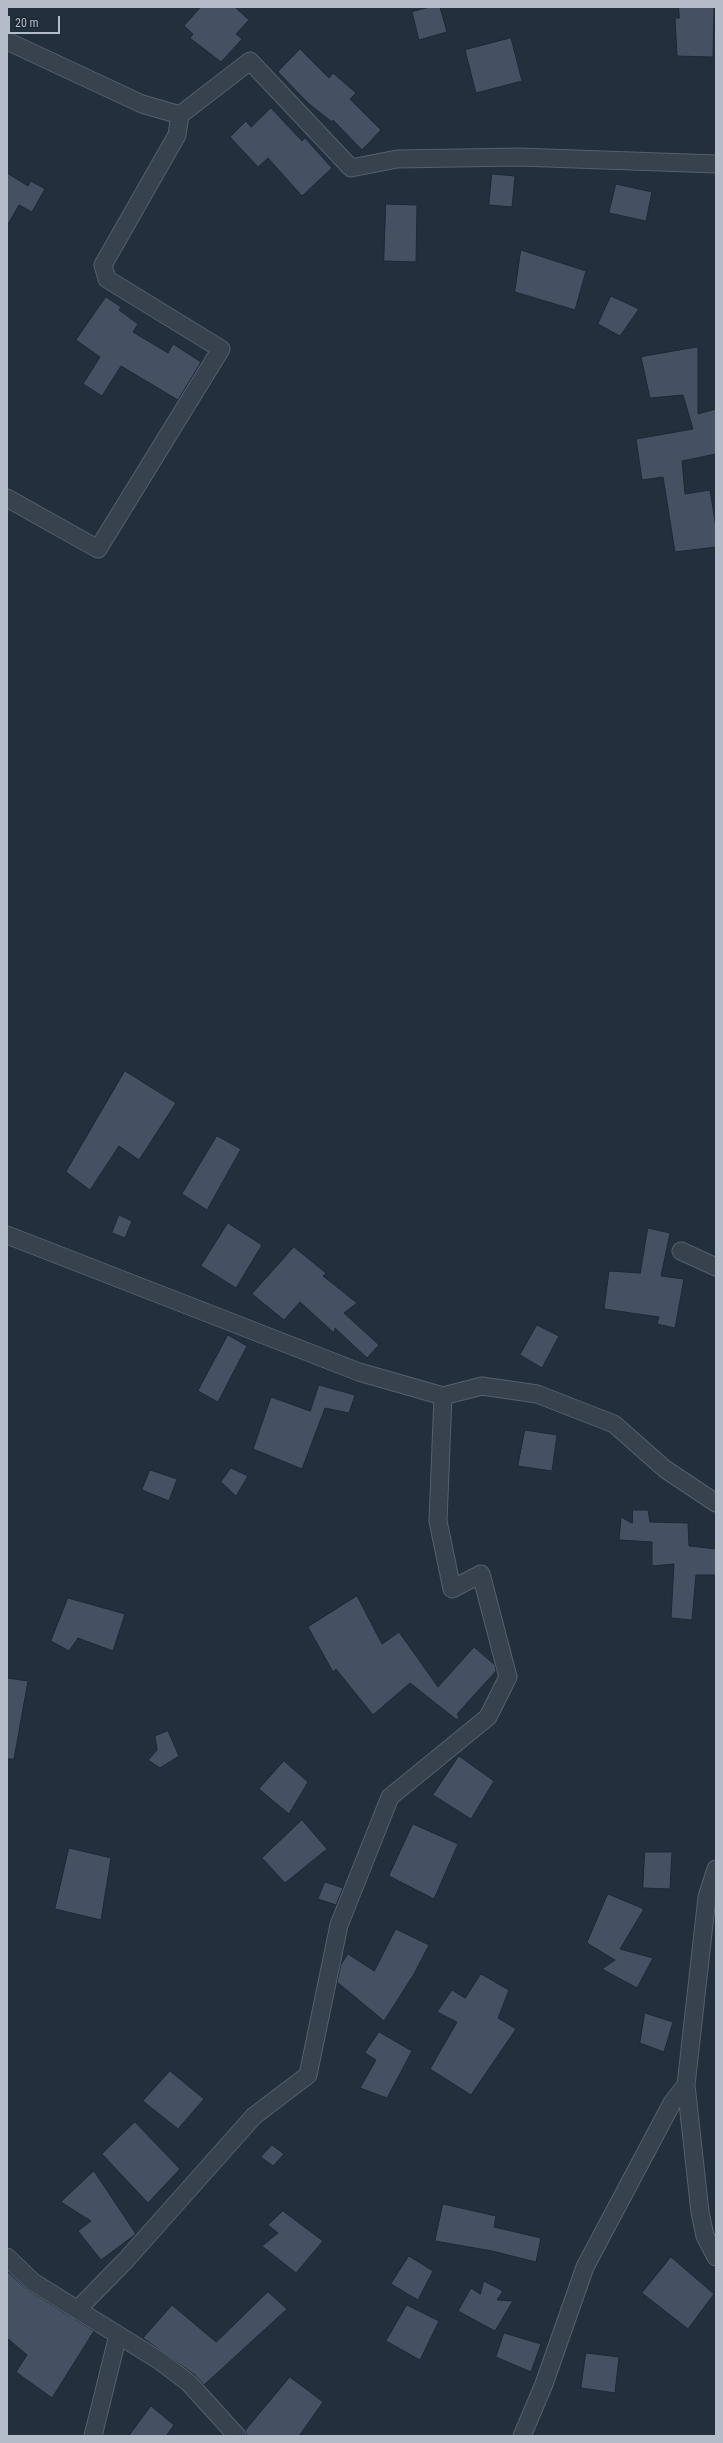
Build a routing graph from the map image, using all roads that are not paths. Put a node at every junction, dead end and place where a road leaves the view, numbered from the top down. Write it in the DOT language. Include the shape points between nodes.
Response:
graph roads {
  1 [pos="7,41"];
  2 [pos="180,115"];
  3 [pos="716,164"];
  4 [pos="7,498"];
  5 [pos="7,1235"];
  6 [pos="681,1251"];
  7 [pos="716,1267"];
  8 [pos="443,1396"];
  9 [pos="716,1503"];
  10 [pos="716,1869"];
  11 [pos="712,1898"];
  12 [pos="686,2086"];
  13 [pos="7,2257"];
  14 [pos="716,2257"];
  15 [pos="77,2310"];
  16 [pos="118,2335"];
  17 [pos="93,2436"];
  18 [pos="237,2436"];
  19 [pos="522,2436"];
  1 -- 2 [label="street" via="142,104"];
  2 -- 3 [label="street" via="250,61 351,168 397,159 519,158"];
  2 -- 4 [label="street" via="177,134 103,266 107,279 221,349 98,549"];
  5 -- 8 [label="street" via="359,1372"];
  6 -- 7 [label="street"];
  8 -- 9 [label="street" via="482,1386 537,1394 614,1424 665,1469"];
  8 -- 15 [label="street" via="438,1521 452,1589 481,1574 508,1677 488,1717 390,1797 338,1924 308,2076 254,2116 126,2260"];
  10 -- 11 [label="street"];
  11 -- 12 [label="street"];
  12 -- 14 [label="street" via="700,2212 705,2236"];
  12 -- 19 [label="street" via="672,2103 585,2267 544,2384"];
  13 -- 15 [label="street" via="33,2282"];
  15 -- 16 [label="street"];
  16 -- 17 [label="street"];
  16 -- 18 [label="street" via="160,2360 189,2383"];
}
